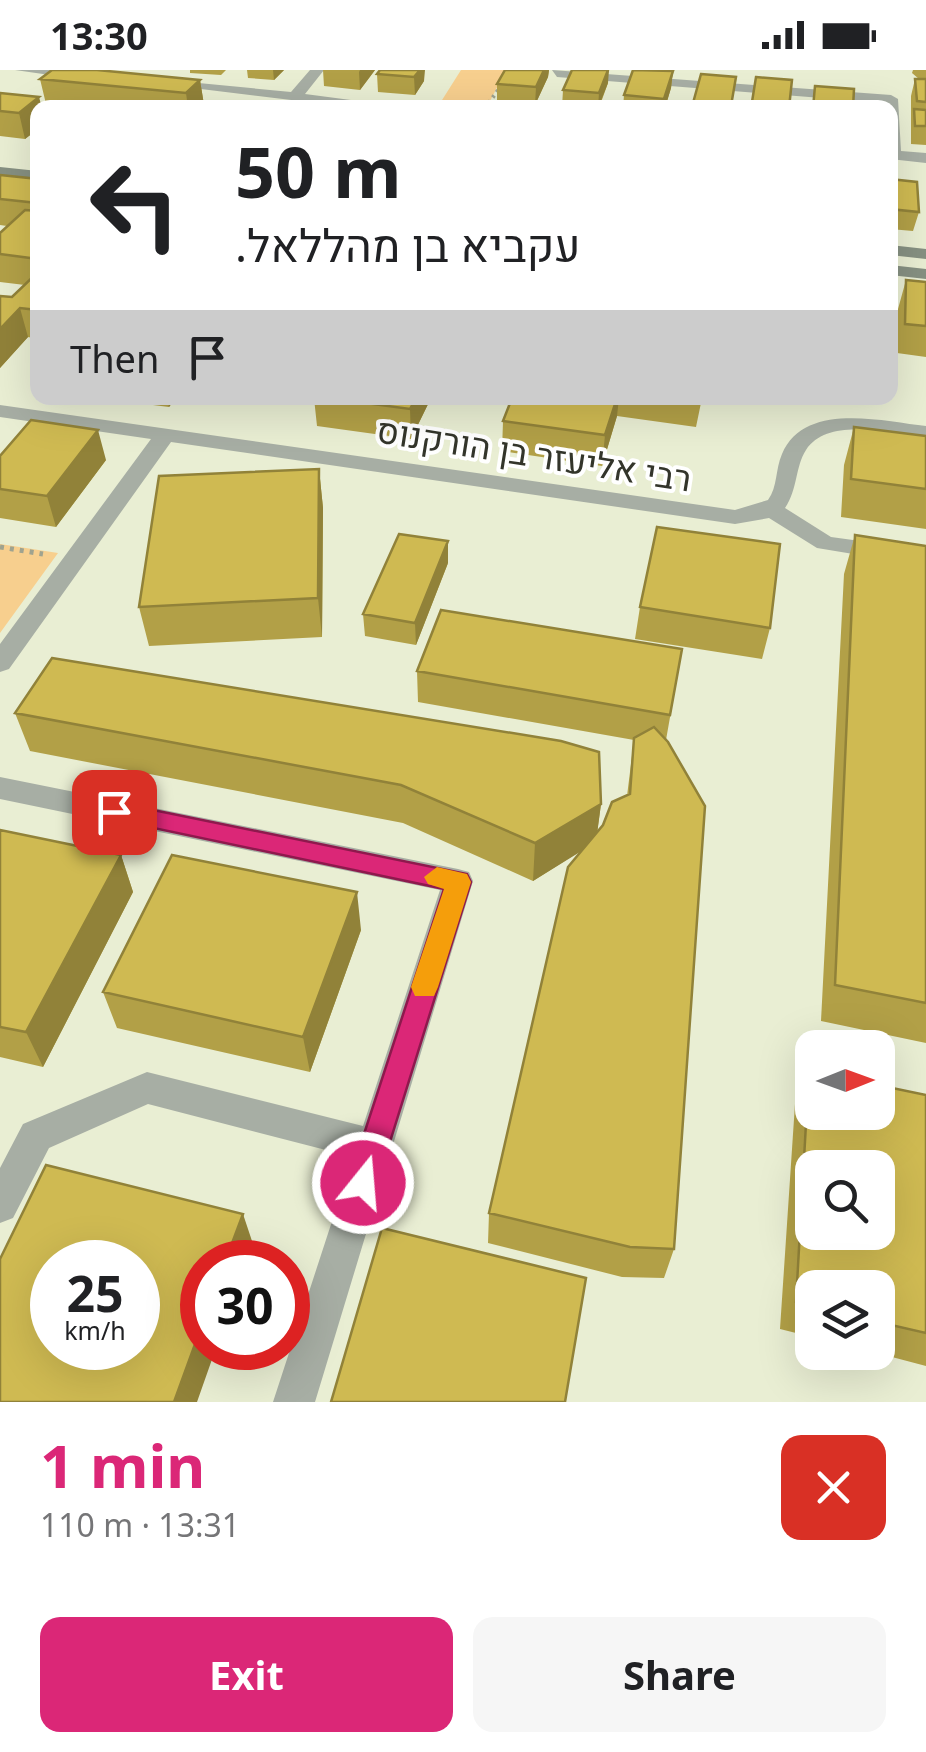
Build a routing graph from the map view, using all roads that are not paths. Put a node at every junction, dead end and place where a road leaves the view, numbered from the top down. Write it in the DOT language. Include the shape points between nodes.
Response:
graph roads {
  1 [pos="22,70"];
  2 [pos="317,70"];
  3 [pos="724,70"];
  4 [pos="557,72"];
  5 [pos="100,78"];
  6 [pos="158,83"];
  7 [pos="722,87"];
  8 [pos="295,96"];
  9 [pos="332,100"];
  10 [pos="891,100"];
  11 [pos="0,154"];
  12 [pos="898,155"];
  13 [pos="30,157"];
  14 [pos="926,158"];
  15 [pos="0,172"];
  16 [pos="30,175"];
  17 [pos="898,251"];
  18 [pos="926,254"];
  19 [pos="898,271"];
  20 [pos="926,274"];
  21 [pos="0,411"];
  22 [pos="926,432"];
  23 [pos="165,435"];
  24 [pos="773,510"];
  25 [pos="926,558"];
  26 [pos="0,663"];
  27 [pos="0,788"];
  28 [pos="375,1146"];
  29 [pos="0,1205"];
  30 [pos="294,1402"];
  1 -- 5 [label="street"];
  2 -- 8 [label="street"];
  3 -- 7 [label="street"];
  4 -- 7 [label="street"];
  6 -- 8 [label="street"];
  7 -- 10 [label="street"];
  8 -- 9 [label="street"];
  11 -- 13 [label="main road"];
  12 -- 14 [label="street"];
  15 -- 16 [label="main road"];
  17 -- 18 [label="main road"];
  19 -- 20 [label="main road"];
  21 -- 23 [label="street, רבי אליעזר בן הורקנוס"];
  22 -- 24 [label="street" via="852,424 818,430 792,454 784,499"];
  23 -- 24 [label="street, רבי אליעזר בן הורקנוס" via="703,516"];
  23 -- 26 [label="street"];
  24 -- 25 [label="street" via="825,543"];
  27 -- 28 [label="street" via="458,882"];
  28 -- 29 [label="street" via="147,1088 36,1136"];
  28 -- 30 [label="street"];
}
